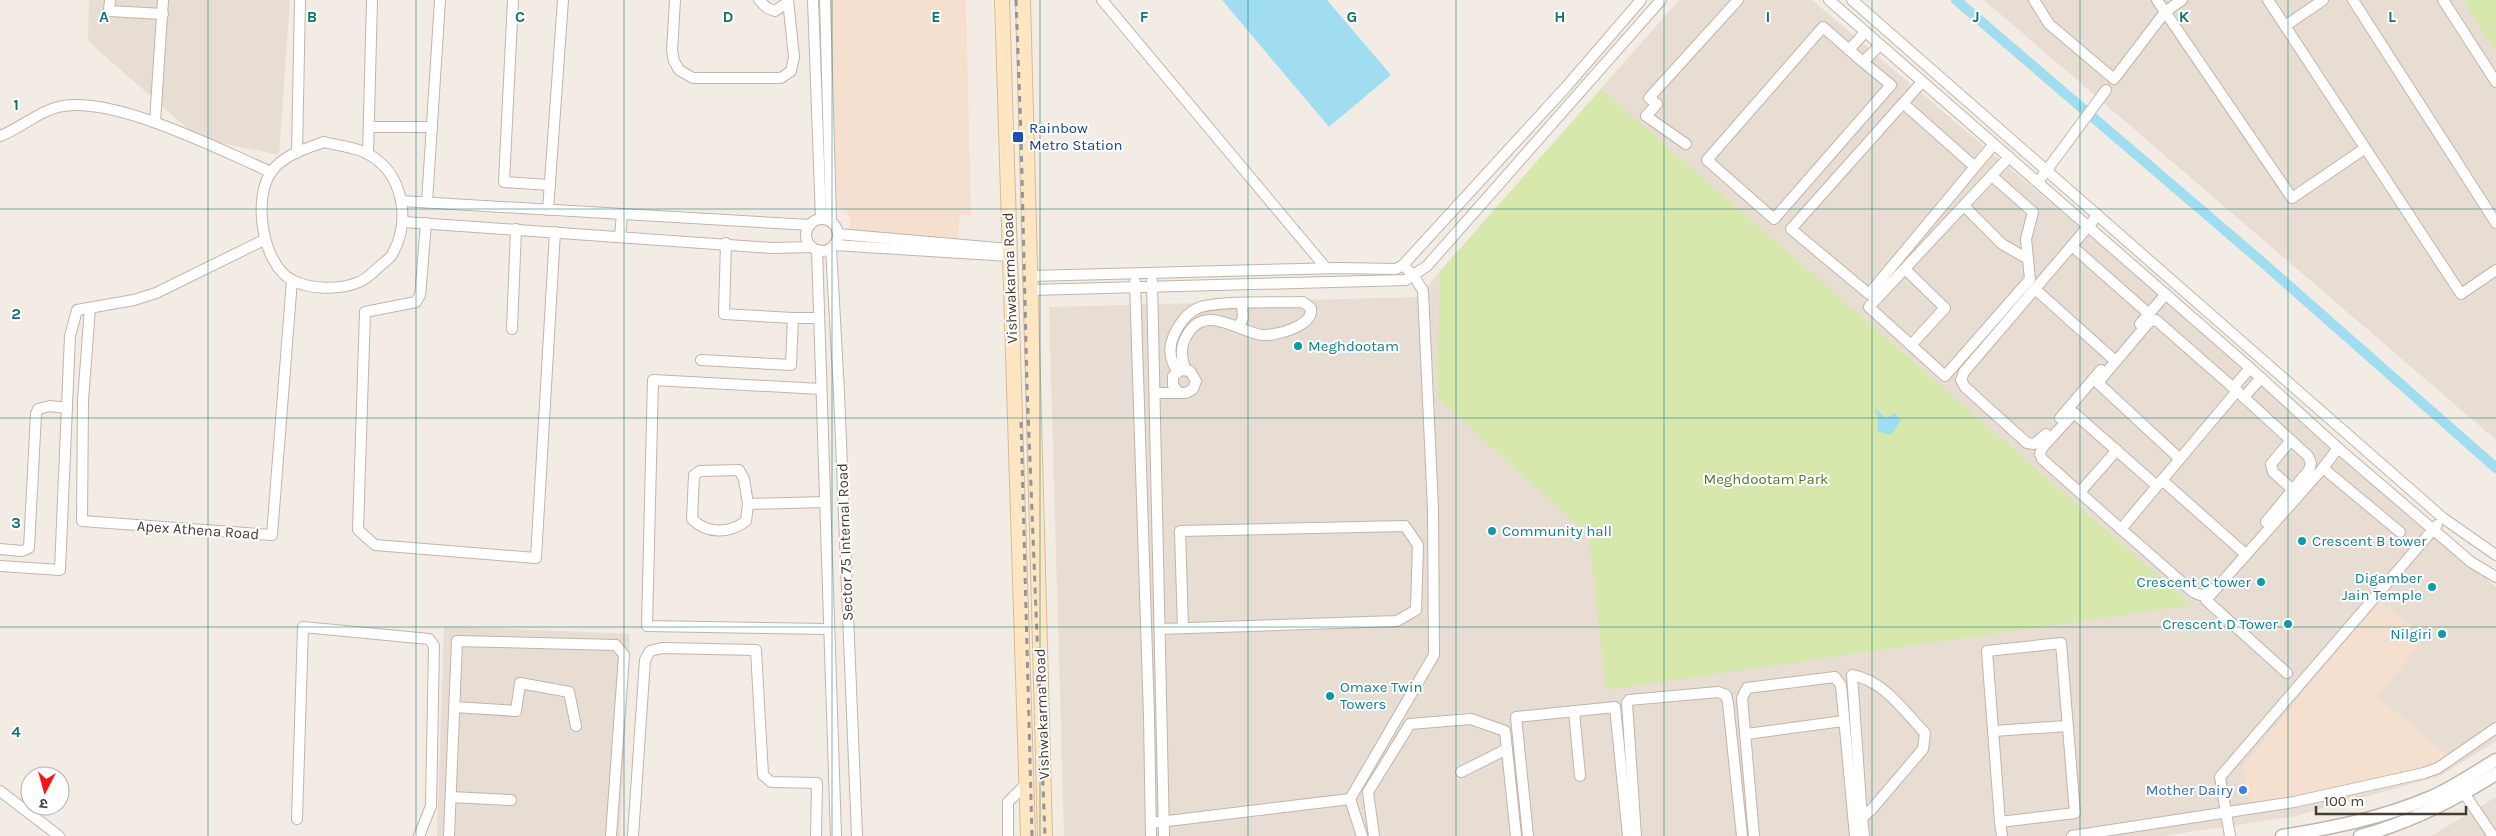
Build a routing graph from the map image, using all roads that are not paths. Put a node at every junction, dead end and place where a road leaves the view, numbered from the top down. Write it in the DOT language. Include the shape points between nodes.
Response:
graph roads {
  1 [pos="110,0"];
  2 [pos="163,0"];
  3 [pos="300,0"];
  4 [pos="372,0"];
  5 [pos="440,0"];
  6 [pos="514,0"];
  7 [pos="563,0"];
  8 [pos="675,0"];
  9 [pos="759,0"];
  10 [pos="813,0"];
  11 [pos="824,0"];
  12 [pos="1002,0"];
  13 [pos="1023,0"];
  14 [pos="1102,0"];
  15 [pos="1641,0"];
  16 [pos="1660,0"];
  17 [pos="1738,0"];
  18 [pos="1829,0"];
  19 [pos="1852,0"];
  20 [pos="2034,0"];
  21 [pos="2157,0"];
  22 [pos="2182,0"];
  23 [pos="2268,0"];
  24 [pos="2324,0"];
  25 [pos="2353,0"];
  26 [pos="2443,0"];
  27 [pos="788,1"];
  28 [pos="2165,12"];
  29 [pos="163,14"];
  30 [pos="2284,26"];
  31 [pos="1865,32"];
  32 [pos="1880,45"];
  33 [pos="1849,50"];
  34 [pos="1864,62"];
  35 [pos="1922,82"];
  36 [pos="2496,82"];
  37 [pos="2106,90"];
  38 [pos="1904,104"];
  39 [pos="155,122"];
  40 [pos="369,127"];
  41 [pos="432,127"];
  42 [pos="0,136"];
  43 [pos="1686,144"];
  44 [pos="1994,144"];
  45 [pos="2364,149"];
  46 [pos="297,152"];
  47 [pos="368,154"];
  48 [pos="2009,158"];
  49 [pos="1975,167"];
  50 [pos="2046,170"];
  51 [pos="271,172"];
  52 [pos="1992,176"];
  53 [pos="2038,182"];
  54 [pos="550,184"];
  55 [pos="401,201"];
  56 [pos="427,202"];
  57 [pos="1964,206"];
  58 [pos="548,210"];
  59 [pos="622,214"];
  60 [pos="2098,215"];
  61 [pos="826,220"];
  62 [pos="404,222"];
  63 [pos="2496,223"];
  64 [pos="426,224"];
  65 [pos="810,225"];
  66 [pos="2089,227"];
  67 [pos="516,229"];
  68 [pos="555,232"];
  69 [pos="838,234"];
  70 [pos="620,236"];
  71 [pos="264,240"];
  72 [pos="726,243"];
  73 [pos="2072,246"];
  74 [pos="833,247"];
  75 [pos="814,248"];
  76 [pos="1009,252"];
  77 [pos="2028,259"];
  78 [pos="1403,265"];
  79 [pos="1326,268"];
  80 [pos="1905,269"];
  81 [pos="2496,270"];
  82 [pos="1135,273"];
  83 [pos="1152,273"];
  84 [pos="1030,276"];
  85 [pos="1414,276"];
  86 [pos="292,280"];
  87 [pos="1152,286"];
  88 [pos="1135,287"];
  89 [pos="2035,289"];
  90 [pos="1031,290"];
  91 [pos="2166,294"];
  92 [pos="1242,304"];
  93 [pos="90,308"];
  94 [pos="2149,314"];
  95 [pos="793,318"];
  96 [pos="819,318"];
  97 [pos="1239,326"];
  98 [pos="512,329"];
  99 [pos="1911,345"];
  100 [pos="2112,358"];
  101 [pos="701,360"];
  102 [pos="2250,368"];
  103 [pos="1180,372"];
  104 [pos="1154,375"];
  105 [pos="2261,378"];
  106 [pos="821,389"];
  107 [pos="1178,392"];
  108 [pos="2238,392"];
  109 [pos="1155,393"];
  110 [pos="67,408"];
  111 [pos="2291,440"];
  112 [pos="2338,448"];
  113 [pos="2117,450"];
  114 [pos="2180,459"];
  115 [pos="2323,468"];
  116 [pos="2160,483"];
  117 [pos="2292,490"];
  118 [pos="2080,492"];
  119 [pos="824,502"];
  120 [pos="748,504"];
  121 [pos="1143,514"];
  122 [pos="1157,514"];
  123 [pos="2443,518"];
  124 [pos="2121,529"];
  125 [pos="2434,529"];
  126 [pos="2400,532"];
  127 [pos="0,549"];
  128 [pos="2242,551"];
  129 [pos="1038,555"];
  130 [pos="2496,555"];
  131 [pos="1020,556"];
  132 [pos="0,566"];
  133 [pos="2496,577"];
  134 [pos="1039,591"];
  135 [pos="1021,596"];
  136 [pos="1183,628"];
  137 [pos="828,629"];
  138 [pos="1160,629"];
  139 [pos="2287,673"];
  140 [pos="454,707"];
  141 [pos="1574,711"];
  142 [pos="1844,721"];
  143 [pos="576,726"];
  144 [pos="2068,726"];
  145 [pos="2496,728"];
  146 [pos="1993,731"];
  147 [pos="1747,734"];
  148 [pos="1507,749"];
  149 [pos="2496,760"];
  150 [pos="1462,772"];
  151 [pos="2496,774"];
  152 [pos="1580,776"];
  153 [pos="834,782"];
  154 [pos="818,783"];
  155 [pos="1026,784"];
  156 [pos="2461,788"];
  157 [pos="0,791"];
  158 [pos="451,797"];
  159 [pos="1350,799"];
  160 [pos="512,800"];
  161 [pos="2227,812"];
  162 [pos="1862,818"];
  163 [pos="297,819"];
  164 [pos="1164,821"];
  165 [pos="2000,822"];
  166 [pos="1150,823"];
  167 [pos="59,836"];
  168 [pos="419,836"];
  169 [pos="449,836"];
  170 [pos="612,836"];
  171 [pos="633,836"];
  172 [pos="816,836"];
  173 [pos="836,836"];
  174 [pos="856,836"];
  175 [pos="1008,836"];
  176 [pos="1028,836"];
  177 [pos="1045,836"];
  178 [pos="1151,836"];
  179 [pos="1164,836"];
  180 [pos="1362,836"];
  181 [pos="1374,836"];
  182 [pos="1516,836"];
  183 [pos="1528,836"];
  184 [pos="1628,836"];
  185 [pos="1636,836"];
  186 [pos="1742,836"];
  187 [pos="1754,836"];
  188 [pos="1855,836"];
  189 [pos="1864,836"];
  190 [pos="2002,836"];
  191 [pos="2072,836"];
  192 [pos="2230,836"];
  193 [pos="2282,836"];
  194 [pos="2360,836"];
  195 [pos="2493,836"];
  1 -- 29 [label="street" via="109,11"];
  2 -- 29 [label="street"];
  3 -- 46 [label="street"];
  4 -- 40 [label="street"];
  5 -- 41 [label="street"];
  6 -- 54 [label="street" via="504,182"];
  7 -- 54 [label="street"];
  8 -- 27 [label="street" via="674,61 679,70 693,78 781,78 791,70 794,56"];
  9 -- 27 [label="street" via="774,11"];
  10 -- 61 [label="street"];
  11 -- 61 [label="street"];
  12 -- 76 [label="main road, Vishwakarma Road"];
  13 -- 84 [label="main road, Vishwakarma Road"];
  14 -- 79 [label="street"];
  15 -- 78 [label="street"];
  16 -- 85 [label="street" via="1427,266"];
  17 -- 43 [label="street" via="1649,98 1657,104 1646,116"];
  18 -- 31 [label="street"];
  19 -- 50 [label="street"];
  20 -- 28 [label="street" via="2049,24 2114,79"];
  21 -- 28 [label="street"];
  22 -- 28 [label="street"];
  23 -- 30 [label="street"];
  24 -- 30 [label="street"];
  25 -- 63 [label="street"];
  26 -- 36 [label="street"];
  28 -- 45 [label="street" via="2292,198"];
  29 -- 39 [label="street"];
  30 -- 45 [label="street"];
  31 -- 32 [label="street"];
  31 -- 33 [label="street"];
  32 -- 34 [label="street"];
  32 -- 35 [label="street"];
  33 -- 34 [label="street"];
  33 -- 34 [label="street" via="1823,27 1707,160 1774,219 1891,85"];
  35 -- 38 [label="street"];
  35 -- 44 [label="street"];
  37 -- 50 [label="street"];
  38 -- 49 [label="street"];
  38 -- 49 [label="street" via="1791,229 1869,294"];
  39 -- 42 [label="street" via="107,108 74,105 56,107"];
  39 -- 51 [label="street"];
  40 -- 41 [label="street"];
  40 -- 47 [label="street"];
  41 -- 56 [label="street"];
  44 -- 48 [label="street"];
  44 -- 49 [label="street"];
  45 -- 81 [label="street" via="2461,294"];
  46 -- 47 [label="street" via="324,142"];
  46 -- 51 [label="street" via="287,156"];
  47 -- 55 [label="street" via="393,176"];
  48 -- 52 [label="street"];
  48 -- 53 [label="street"];
  50 -- 53 [label="street"];
  50 -- 60 [label="street"];
  51 -- 71 [label="street" via="262,200"];
  52 -- 57 [label="street"];
  52 -- 77 [label="street" via="2034,212 2026,239"];
  53 -- 66 [label="street"];
  54 -- 58 [label="street"];
  55 -- 56 [label="street"];
  55 -- 62 [label="street"];
  56 -- 58 [label="street"];
  57 -- 77 [label="street" via="2002,244"];
  57 -- 80 [label="street"];
  58 -- 59 [label="street"];
  59 -- 65 [label="street"];
  59 -- 70 [label="street"];
  60 -- 66 [label="street"];
  60 -- 123 [label="street"];
  61 -- 65 [label="street"];
  61 -- 69 [label="street" via="836,226"];
  62 -- 64 [label="street"];
  62 -- 86 [label="street" via="393,255 360,282 328,288"];
  64 -- 67 [label="street"];
  64 -- 68 [label="street" via="420,295 416,302 365,312 358,530 375,545 536,558"];
  65 -- 75 [label="street" via="806,234"];
  66 -- 73 [label="street"];
  66 -- 91 [label="street"];
  67 -- 68 [label="street"];
  67 -- 98 [label="street"];
  68 -- 70 [label="street"];
  69 -- 74 [label="street"];
  69 -- 76 [label="street"];
  70 -- 72 [label="street"];
  71 -- 86 [label="street"];
  71 -- 93 [label="street" via="156,293"];
  72 -- 75 [label="street"];
  72 -- 95 [label="street" via="724,314"];
  73 -- 89 [label="street"];
  73 -- 94 [label="street"];
  74 -- 75 [label="street"];
  74 -- 76 [label="street"];
  74 -- 174 [label="street, Sector 75 Internal Road"];
  75 -- 96 [label="street, Sector 75 Internal Road"];
  76 -- 131 [label="main road, Vishwakarma Road"];
  77 -- 99 [label="street" via="2030,279 1945,376"];
  78 -- 79 [label="street" via="1396,269"];
  78 -- 85 [label="street"];
  79 -- 83 [label="street"];
  80 -- 99 [label="street" via="1945,308"];
  80 -- 99 [label="street" via="1869,306"];
  82 -- 83 [label="street"];
  82 -- 84 [label="street"];
  82 -- 88 [label="street"];
  83 -- 87 [label="street"];
  84 -- 90 [label="main road, Vishwakarma Road"];
  85 -- 87 [label="street" via="1406,280"];
  85 -- 159 [label="street" via="1423,291 1433,509 1434,655"];
  86 -- 93 [label="street, Apex Athena Road" via="272,535 82,521 83,400"];
  87 -- 88 [label="street"];
  87 -- 104 [label="street"];
  88 -- 90 [label="street"];
  88 -- 121 [label="street"];
  89 -- 100 [label="street"];
  89 -- 100 [label="street" via="1964,372 1961,380 2027,443 2041,441"];
  90 -- 129 [label="main road, Vishwakarma Road"];
  91 -- 94 [label="street"];
  91 -- 102 [label="street"];
  92 -- 97 [label="street" via="1243,318"];
  92 -- 97 [label="street" via="1303,302 1311,308 1312,314 1307,321 1276,334 1251,333"];
  92 -- 103 [label="street" via="1206,306 1196,309 1186,318 1176,331 1171,347 1172,361"];
  93 -- 110 [label="street" via="77,310 74,318 70,336"];
  94 -- 100 [label="street"];
  95 -- 96 [label="street"];
  95 -- 101 [label="street" via="791,365"];
  96 -- 106 [label="street, Sector 75 Internal Road"];
  97 -- 103 [label="street" via="1212,320 1192,328 1182,346"];
  102 -- 105 [label="street"];
  102 -- 108 [label="street"];
  103 -- 104 [label="street"];
  103 -- 107 [label="street" via="1173,385"];
  103 -- 107 [label="street" via="1195,377 1195,385 1190,391"];
  104 -- 109 [label="street"];
  105 -- 108 [label="street"];
  105 -- 112 [label="street"];
  106 -- 119 [label="street, Sector 75 Internal Road"];
  106 -- 137 [label="street" via="653,380 647,626"];
  107 -- 109 [label="street"];
  108 -- 111 [label="street"];
  108 -- 114 [label="street"];
  108 -- 114 [label="street" via="2156,320 2150,321 2100,380 2102,388"];
  109 -- 122 [label="street"];
  110 -- 127 [label="street" via="43,407 36,414 30,548 22,551"];
  110 -- 132 [label="street" via="60,570"];
  111 -- 117 [label="street" via="2312,463"];
  111 -- 117 [label="street" via="2271,464 2273,472"];
  112 -- 115 [label="street"];
  112 -- 125 [label="street"];
  113 -- 116 [label="street"];
  113 -- 118 [label="street"];
  113 -- 118 [label="street" via="2078,414 2070,414 2040,454"];
  114 -- 116 [label="street"];
  115 -- 126 [label="street"];
  115 -- 139 [label="street" via="2206,600"];
  116 -- 124 [label="street"];
  116 -- 128 [label="street"];
  117 -- 128 [label="street"];
  118 -- 124 [label="street"];
  119 -- 120 [label="street"];
  119 -- 137 [label="street, Sector 75 Internal Road"];
  120 -- 120 [label="street" via="746,521 739,526 726,531 701,528 692,520 694,476 700,471 739,470 744,478"];
  121 -- 122 [label="street"];
  121 -- 166 [label="street"];
  122 -- 138 [label="street"];
  123 -- 125 [label="street"];
  123 -- 130 [label="street"];
  124 -- 128 [label="street" via="2200,595 2206,594"];
  125 -- 133 [label="street" via="2471,562"];
  125 -- 161 [label="street" via="2220,777"];
  129 -- 131 [label="main road" via="1026,560"];
  129 -- 134 [label="main road, Vishwakarma Road"];
  131 -- 135 [label="main road, Vishwakarma Road"];
  134 -- 135 [label="main road" via="1028,590"];
  134 -- 177 [label="main road, Vishwakarma Road"];
  135 -- 155 [label="main road, Vishwakarma Road"];
  136 -- 136 [label="street" via="1180,531 1406,526 1418,545 1416,610 1397,621"];
  136 -- 138 [label="street"];
  137 -- 153 [label="street, Sector 75 Internal Road"];
  138 -- 164 [label="street"];
  140 -- 143 [label="street" via="516,710 520,683 569,692"];
  140 -- 158 [label="street"];
  140 -- 170 [label="street" via="457,641 616,646 624,655"];
  141 -- 152 [label="street"];
  141 -- 183 [label="street" via="1516,717"];
  141 -- 184 [label="street" via="1615,707"];
  142 -- 147 [label="street"];
  142 -- 147 [label="street" via="1841,685 1835,677 1747,688 1742,698"];
  142 -- 188 [label="street"];
  144 -- 146 [label="street"];
  144 -- 146 [label="street" via="2060,643 1987,651"];
  144 -- 165 [label="street" via="2075,813"];
  145 -- 161 [label="street" via="2438,768 2424,773 2294,802"];
  146 -- 165 [label="street"];
  147 -- 187 [label="street"];
  148 -- 150 [label="street"];
  148 -- 181 [label="street" via="1505,730 1471,719 1410,724 1368,792"];
  148 -- 182 [label="street"];
  149 -- 156 [label="street"];
  151 -- 156 [label="street"];
  153 -- 154 [label="street"];
  153 -- 173 [label="street, Sector 75 Internal Road"];
  154 -- 171 [label="street" via="770,782 763,775 756,650 662,648 650,652 645,660"];
  154 -- 172 [label="street"];
  155 -- 175 [label="street" via="1008,802"];
  155 -- 176 [label="main road, Vishwakarma Road"];
  156 -- 193 [label="street" via="2386,814 2323,830"];
  156 -- 194 [label="street" via="2435,809 2390,828"];
  156 -- 195 [label="street"];
  157 -- 167 [label="street"];
  158 -- 160 [label="street"];
  158 -- 169 [label="street"];
  159 -- 164 [label="street"];
  159 -- 180 [label="street"];
  161 -- 191 [label="street"];
  161 -- 192 [label="street"];
  162 -- 162 [label="street" via="1856,732 1852,675 1879,685 1924,733 1923,749"];
  162 -- 189 [label="street"];
  163 -- 168 [label="street" via="303,628 429,639 434,646 431,806"];
  164 -- 166 [label="street"];
  164 -- 179 [label="street"];
  165 -- 190 [label="street"];
  166 -- 178 [label="street"];
  185 -- 186 [label="street" via="1626,718 1629,700 1718,692 1726,696 1728,703"];
}
